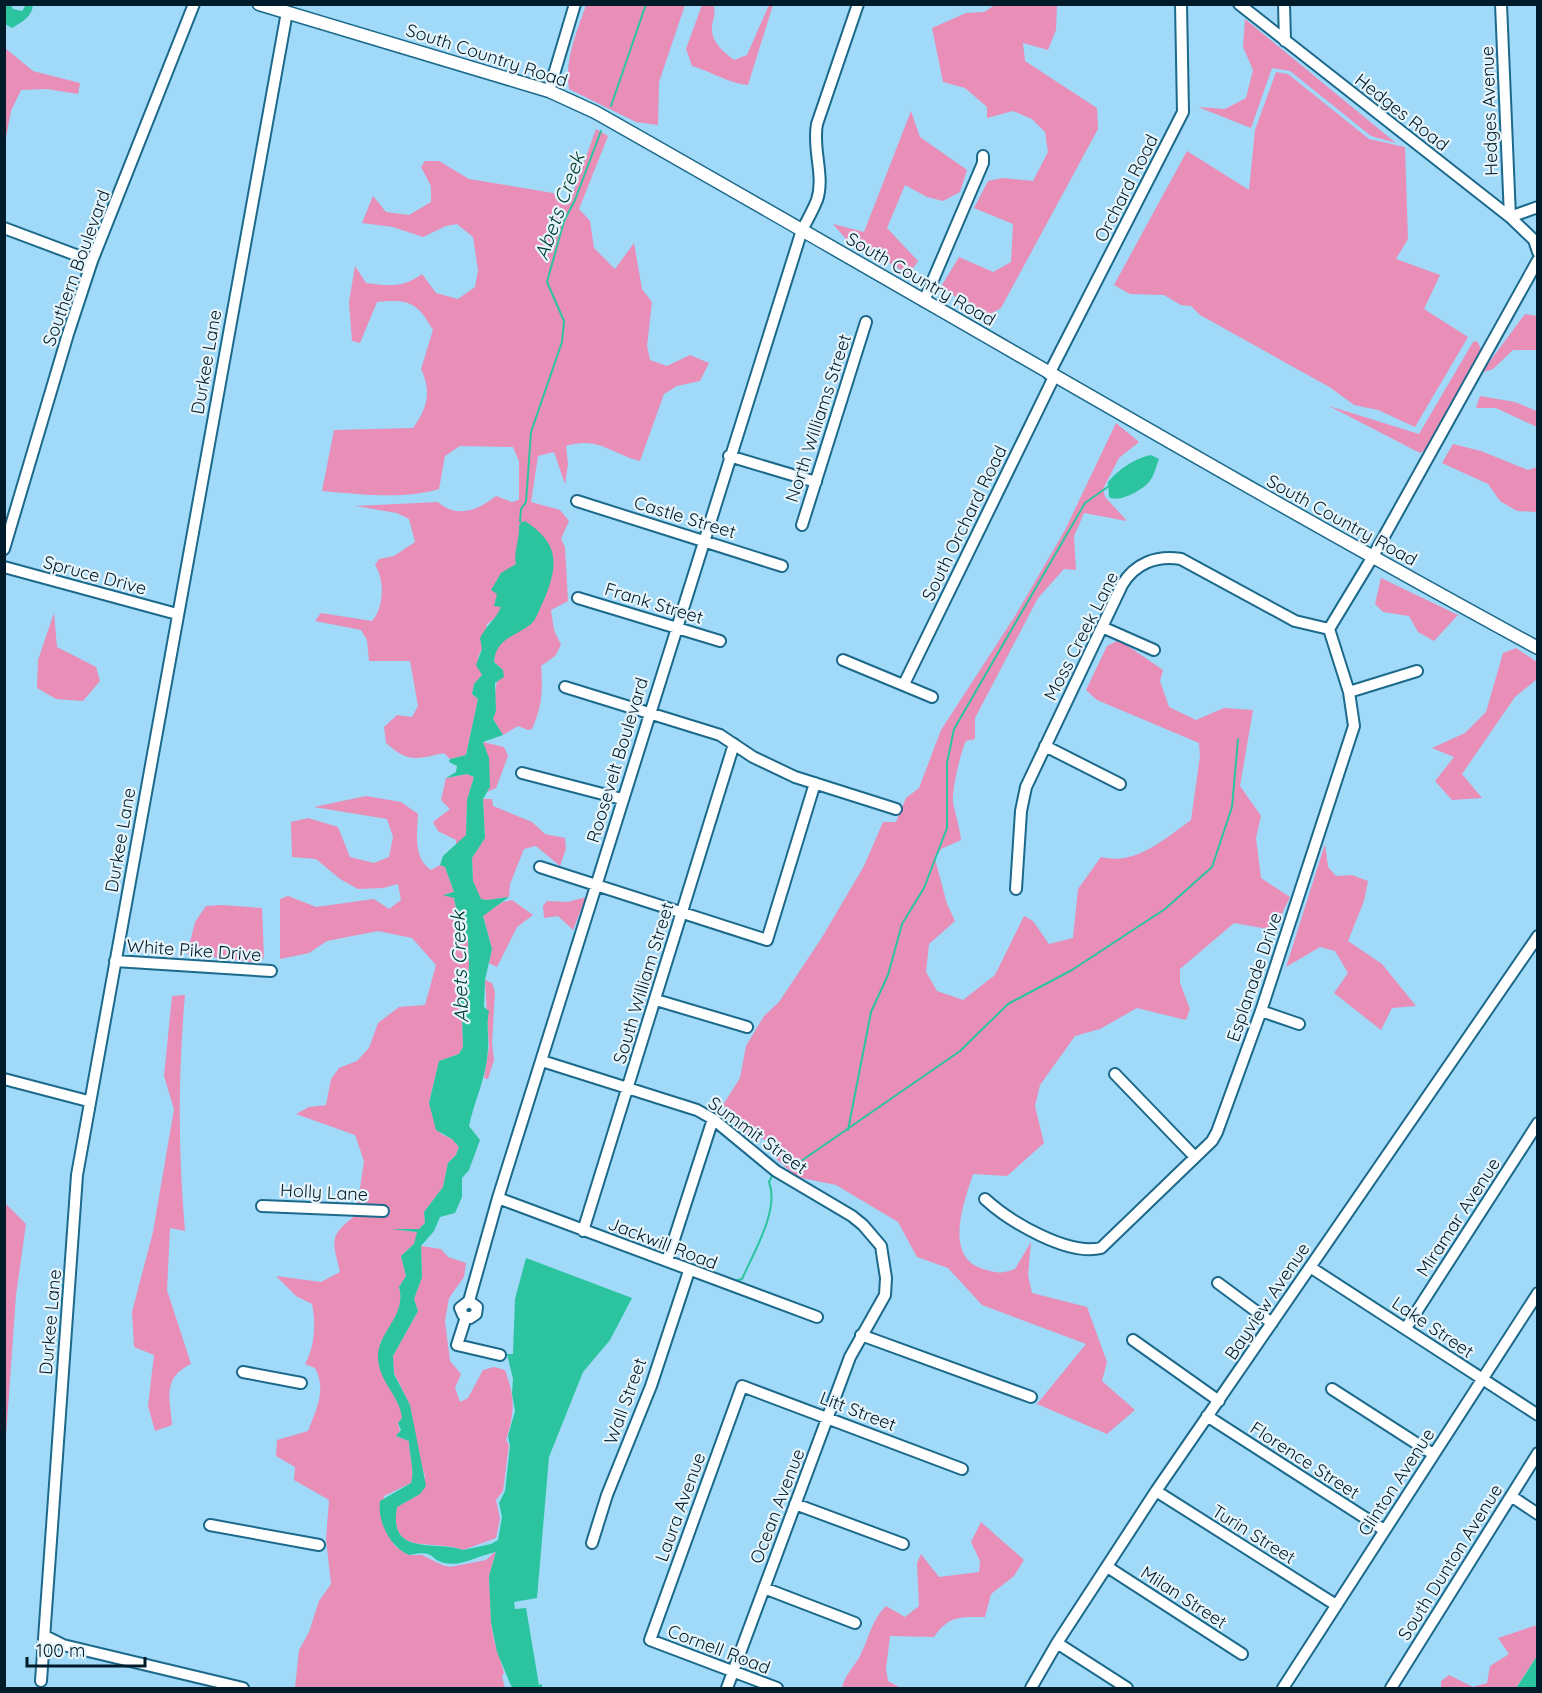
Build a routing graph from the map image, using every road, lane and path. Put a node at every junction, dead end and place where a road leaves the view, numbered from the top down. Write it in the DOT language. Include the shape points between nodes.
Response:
graph roads {
  1 [pos="194,4"];
  2 [pos="259,4"];
  3 [pos="576,4"];
  4 [pos="858,4"];
  5 [pos="1181,4"];
  6 [pos="1239,4"];
  7 [pos="1284,4"];
  8 [pos="1501,4"];
  9 [pos="287,12"];
  10 [pos="1286,41"];
  11 [pos="549,91"];
  12 [pos="983,156"];
  13 [pos="1538,207"];
  14 [pos="1510,217"];
  15 [pos="4,228"];
  16 [pos="802,230"];
  17 [pos="1538,252"];
  18 [pos="1538,260"];
  19 [pos="92,261"];
  20 [pos="924,301"];
  21 [pos="866,322"];
  22 [pos="1052,376"];
  23 [pos="729,456"];
  24 [pos="816,482"];
  25 [pos="577,501"];
  26 [pos="802,525"];
  27 [pos="703,540"];
  28 [pos="4,549"];
  29 [pos="1372,558"];
  30 [pos="782,566"];
  31 [pos="4,567"];
  32 [pos="578,598"];
  33 [pos="177,614"];
  34 [pos="676,627"];
  35 [pos="1102,627"];
  36 [pos="1329,629"];
  37 [pos="720,640"];
  38 [pos="1538,648"];
  39 [pos="1154,650"];
  40 [pos="843,660"];
  41 [pos="1417,671"];
  42 [pos="904,684"];
  43 [pos="565,687"];
  44 [pos="1348,692"];
  45 [pos="932,697"];
  46 [pos="649,713"];
  47 [pos="734,744"];
  48 [pos="1045,746"];
  49 [pos="522,774"];
  50 [pos="815,783"];
  51 [pos="1120,784"];
  52 [pos="622,800"];
  53 [pos="896,809"];
  54 [pos="540,867"];
  55 [pos="595,885"];
  56 [pos="1016,889"];
  57 [pos="681,913"];
  58 [pos="1538,936"];
  59 [pos="116,961"];
  60 [pos="271,971"];
  61 [pos="656,1000"];
  62 [pos="1261,1011"];
  63 [pos="1299,1024"];
  64 [pos="747,1027"];
  65 [pos="542,1060"];
  66 [pos="1115,1074"];
  67 [pos="4,1079"];
  68 [pos="628,1087"];
  69 [pos="88,1101"];
  70 [pos="713,1119"];
  71 [pos="1538,1123"];
  72 [pos="1195,1157"];
  73 [pos="498,1198"];
  74 [pos="985,1199"];
  75 [pos="262,1206"];
  76 [pos="383,1211"];
  77 [pos="583,1231"];
  78 [pos="668,1261"];
  79 [pos="1310,1267"];
  80 [pos="689,1271"];
  81 [pos="1218,1283"];
  82 [pos="1538,1293"];
  83 [pos="817,1317"];
  84 [pos="1272,1323"];
  85 [pos="1406,1328"];
  86 [pos="861,1335"];
  87 [pos="1133,1340"];
  88 [pos="500,1355"];
  89 [pos="243,1372"];
  90 [pos="1482,1380"];
  91 [pos="301,1383"];
  92 [pos="742,1386"];
  93 [pos="1332,1389"];
  94 [pos="1031,1397"];
  95 [pos="1219,1401"];
  96 [pos="1538,1415"];
  97 [pos="1207,1416"];
  98 [pos="828,1417"];
  99 [pos="1538,1453"];
  100 [pos="1433,1454"];
  101 [pos="962,1469"];
  102 [pos="1156,1491"];
  103 [pos="1511,1497"];
  104 [pos="795,1504"];
  105 [pos="1538,1514"];
  106 [pos="210,1525"];
  107 [pos="1384,1530"];
  108 [pos="592,1543"];
  109 [pos="903,1544"];
  110 [pos="319,1545"];
  111 [pos="1109,1568"];
  112 [pos="764,1588"];
  113 [pos="1336,1605"];
  114 [pos="855,1623"];
  115 [pos="45,1636"];
  116 [pos="650,1640"];
  117 [pos="1057,1643"];
  118 [pos="1242,1654"];
  119 [pos="733,1672"];
  120 [pos="41,1681"];
  121 [pos="243,1689"];
  122 [pos="727,1689"];
  123 [pos="777,1689"];
  124 [pos="1032,1689"];
  125 [pos="1127,1689"];
  126 [pos="1283,1689"];
  127 [pos="1391,1689"];
  1 -- 19 [label="street, Southern Boulevard"];
  2 -- 9 [label="main road, South Country Road"];
  3 -- 11 [label="street"];
  4 -- 16 [label="street, Roosevelt Boulevard" via="817,124 817,199"];
  5 -- 22 [label="street, Orchard Road" via="1183,112"];
  6 -- 10 [label="street, Hedges Road"];
  7 -- 10 [label="street"];
  8 -- 14 [label="street, Hedges Avenue"];
  9 -- 11 [label="main road, South Country Road"];
  9 -- 33 [label="street, Durkee Lane"];
  10 -- 14 [label="street, Hedges Road"];
  11 -- 16 [label="main road, South Country Road" via="595,112"];
  12 -- 20 [label="street"];
  13 -- 14 [label="street"];
  14 -- 17 [label="street, Hedges Road" via="1534,240"];
  15 -- 19 [label="street"];
  16 -- 20 [label="main road, South Country Road"];
  16 -- 23 [label="street, Roosevelt Boulevard"];
  18 -- 29 [label="street"];
  19 -- 28 [label="street, Southern Boulevard"];
  20 -- 22 [label="main road, South Country Road"];
  21 -- 24 [label="street, North Williams Street"];
  22 -- 29 [label="main road, South Country Road"];
  22 -- 42 [label="street, South Orchard Road"];
  23 -- 24 [label="street"];
  23 -- 27 [label="street, Roosevelt Boulevard"];
  24 -- 26 [label="street, North Williams Street"];
  25 -- 27 [label="street, Castle Street"];
  27 -- 30 [label="street, Castle Street"];
  27 -- 34 [label="street, Roosevelt Boulevard"];
  29 -- 36 [label="street"];
  29 -- 38 [label="main road, South Country Road"];
  31 -- 33 [label="street, Spruce Drive"];
  32 -- 34 [label="street, Frank Street"];
  33 -- 59 [label="street, Durkee Lane"];
  34 -- 37 [label="street, Frank Street"];
  34 -- 46 [label="street, Roosevelt Boulevard"];
  35 -- 36 [label="street, Moss Creek Lane" via="1127,576 1147,562 1170,557 1194,564 1295,621"];
  35 -- 39 [label="street"];
  35 -- 48 [label="street, Moss Creek Lane"];
  36 -- 44 [label="street, Esplanade Drive"];
  40 -- 42 [label="street"];
  41 -- 44 [label="street"];
  42 -- 45 [label="street"];
  43 -- 46 [label="street"];
  44 -- 62 [label="street, Esplanade Drive" via="1354,726 1351,741"];
  46 -- 47 [label="street" via="720,735"];
  46 -- 52 [label="street, Roosevelt Boulevard"];
  47 -- 50 [label="street" via="773,767"];
  47 -- 57 [label="street, South William Street"];
  48 -- 51 [label="street"];
  48 -- 56 [label="street, Moss Creek Lane" via="1023,797"];
  49 -- 52 [label="street"];
  50 -- 53 [label="street"];
  50 -- 57 [label="street" via="767,940"];
  52 -- 55 [label="street, Roosevelt Boulevard"];
  54 -- 55 [label="street"];
  55 -- 57 [label="street"];
  55 -- 65 [label="street, Roosevelt Boulevard"];
  57 -- 61 [label="street, South William Street"];
  58 -- 79 [label="street, Bayview Avenue"];
  59 -- 60 [label="street, White Pike Drive"];
  59 -- 69 [label="street, Durkee Lane"];
  61 -- 64 [label="street"];
  61 -- 68 [label="street, South William Street"];
  62 -- 63 [label="street"];
  62 -- 72 [label="street, Esplanade Drive" via="1217,1132"];
  65 -- 68 [label="street, Summit Street"];
  65 -- 73 [label="street, Roosevelt Boulevard"];
  66 -- 72 [label="street"];
  67 -- 69 [label="street"];
  68 -- 70 [label="street, Summit Street"];
  68 -- 77 [label="street, South William Street"];
  69 -- 115 [label="street, Durkee Lane" via="77,1175"];
  70 -- 78 [label="street"];
  70 -- 86 [label="street, Summit Street" via="776,1172 852,1216 881,1246 885,1295"];
  71 -- 85 [label="street, Miramar Avenue"];
  72 -- 74 [label="street, Esplanade Drive" via="1108,1244 1095,1250 1072,1248 1014,1222"];
  73 -- 77 [label="street, Jackwill Road"];
  73 -- 88 [label="street, Roosevelt Boulevard" via="470,1301 460,1308 466,1317 457,1346"];
  75 -- 76 [label="street, Holly Lane"];
  77 -- 78 [label="street, Jackwill Road"];
  78 -- 80 [label="street, Jackwill Road"];
  79 -- 84 [label="street, Bayview Avenue"];
  79 -- 85 [label="street, Lake Street"];
  80 -- 83 [label="street, Jackwill Road"];
  80 -- 108 [label="street, Wall Street"];
  81 -- 84 [label="street"];
  82 -- 90 [label="street, Clinton Avenue"];
  84 -- 95 [label="street, Bayview Avenue"];
  85 -- 90 [label="street, Lake Street"];
  86 -- 94 [label="street"];
  86 -- 98 [label="street, Ocean Avenue"];
  87 -- 95 [label="street"];
  89 -- 91 [label="street"];
  90 -- 96 [label="street, Lake Street"];
  90 -- 100 [label="street, Clinton Avenue"];
  92 -- 98 [label="street, Litt Street"];
  92 -- 116 [label="street, Laura Avenue"];
  93 -- 100 [label="street"];
  95 -- 97 [label="street, Bayview Avenue"];
  97 -- 102 [label="street, Bayview Avenue"];
  97 -- 107 [label="street, Florence Street"];
  98 -- 101 [label="street, Litt Street"];
  98 -- 104 [label="street, Ocean Avenue"];
  99 -- 103 [label="street, South Dunton Avenue"];
  100 -- 107 [label="street, Clinton Avenue"];
  102 -- 111 [label="street, Bayview Avenue"];
  102 -- 113 [label="street, Turin Street"];
  103 -- 105 [label="street"];
  103 -- 127 [label="street, South Dunton Avenue"];
  104 -- 109 [label="street"];
  104 -- 112 [label="street, Ocean Avenue"];
  106 -- 110 [label="street"];
  107 -- 113 [label="street, Clinton Avenue"];
  111 -- 117 [label="street, Bayview Avenue"];
  111 -- 118 [label="street, Milan Street"];
  112 -- 114 [label="street"];
  112 -- 119 [label="street, Ocean Avenue"];
  113 -- 126 [label="street, Clinton Avenue"];
  115 -- 120 [label="street, Durkee Lane"];
  115 -- 121 [label="street" via="63,1645"];
  116 -- 119 [label="street, Cornell Road"];
  117 -- 124 [label="street, Bayview Avenue"];
  117 -- 125 [label="street"];
  119 -- 122 [label="street, Ocean Avenue"];
  119 -- 123 [label="street, Cornell Road"];
}
